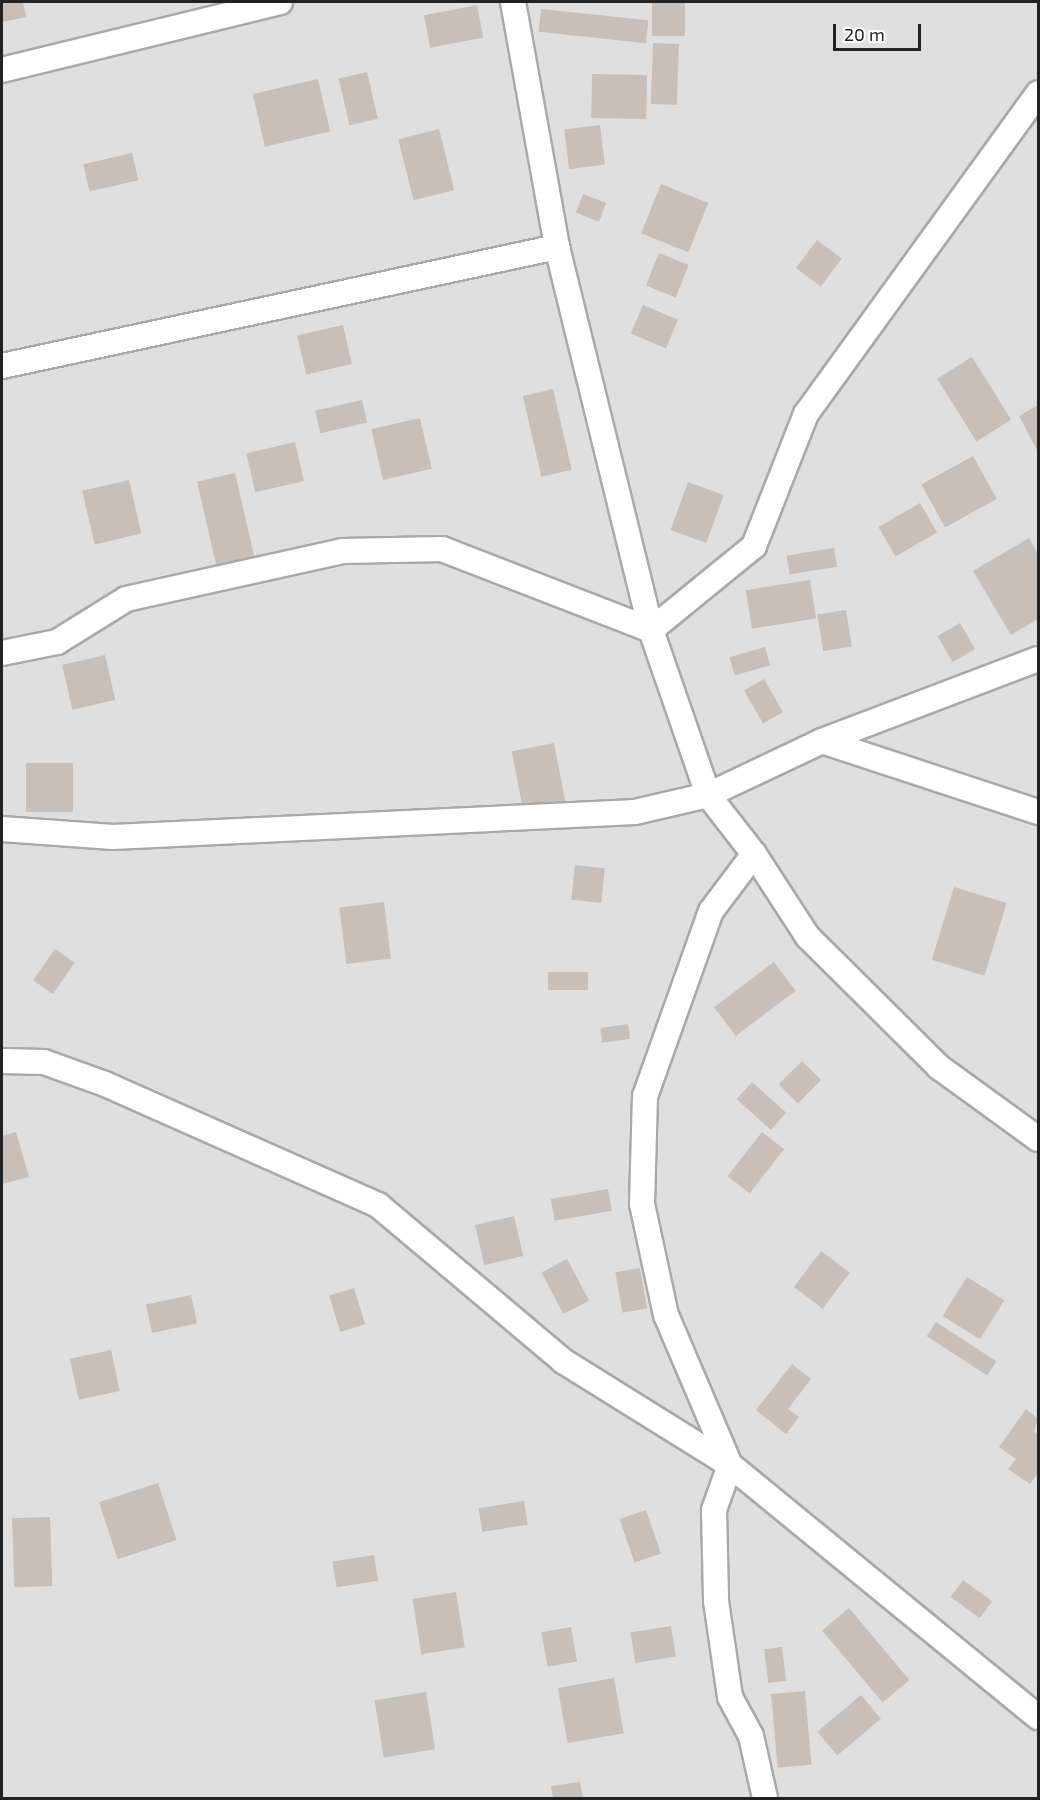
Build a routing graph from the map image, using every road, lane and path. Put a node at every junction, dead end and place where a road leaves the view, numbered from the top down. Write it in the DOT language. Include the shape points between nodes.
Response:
graph roads {
  1 [pos="280,2"];
  2 [pos="513,2"];
  3 [pos="2,70"];
  4 [pos="1038,93"];
  5 [pos="557,247"];
  6 [pos="2,366"];
  7 [pos="651,630"];
  8 [pos="2,652"];
  9 [pos="1038,659"];
  10 [pos="822,741"];
  11 [pos="708,795"];
  12 [pos="1038,812"];
  13 [pos="2,829"];
  14 [pos="754,854"];
  15 [pos="2,1061"];
  16 [pos="1038,1139"];
  17 [pos="730,1465"];
  18 [pos="1038,1716"];
  19 [pos="765,1798"];
  1 -- 3 [label="street"];
  2 -- 5 [label="street"];
  4 -- 7 [label="street" via="806,414 754,546"];
  5 -- 6 [label="street"];
  5 -- 7 [label="street"];
  7 -- 8 [label="street" via="442,549 342,551 126,599 57,642"];
  7 -- 11 [label="street"];
  9 -- 10 [label="street"];
  10 -- 11 [label="street"];
  10 -- 12 [label="street"];
  11 -- 13 [label="street" via="635,812 148,836"];
  11 -- 14 [label="street"];
  14 -- 16 [label="street" via="808,937 939,1067"];
  14 -- 17 [label="street" via="711,911 645,1096 642,1204 666,1315"];
  15 -- 17 [label="street" via="44,1062 105,1084 378,1205 563,1361"];
  17 -- 18 [label="street"];
  17 -- 19 [label="street" via="714,1510 716,1601 730,1697 751,1736"];
}
